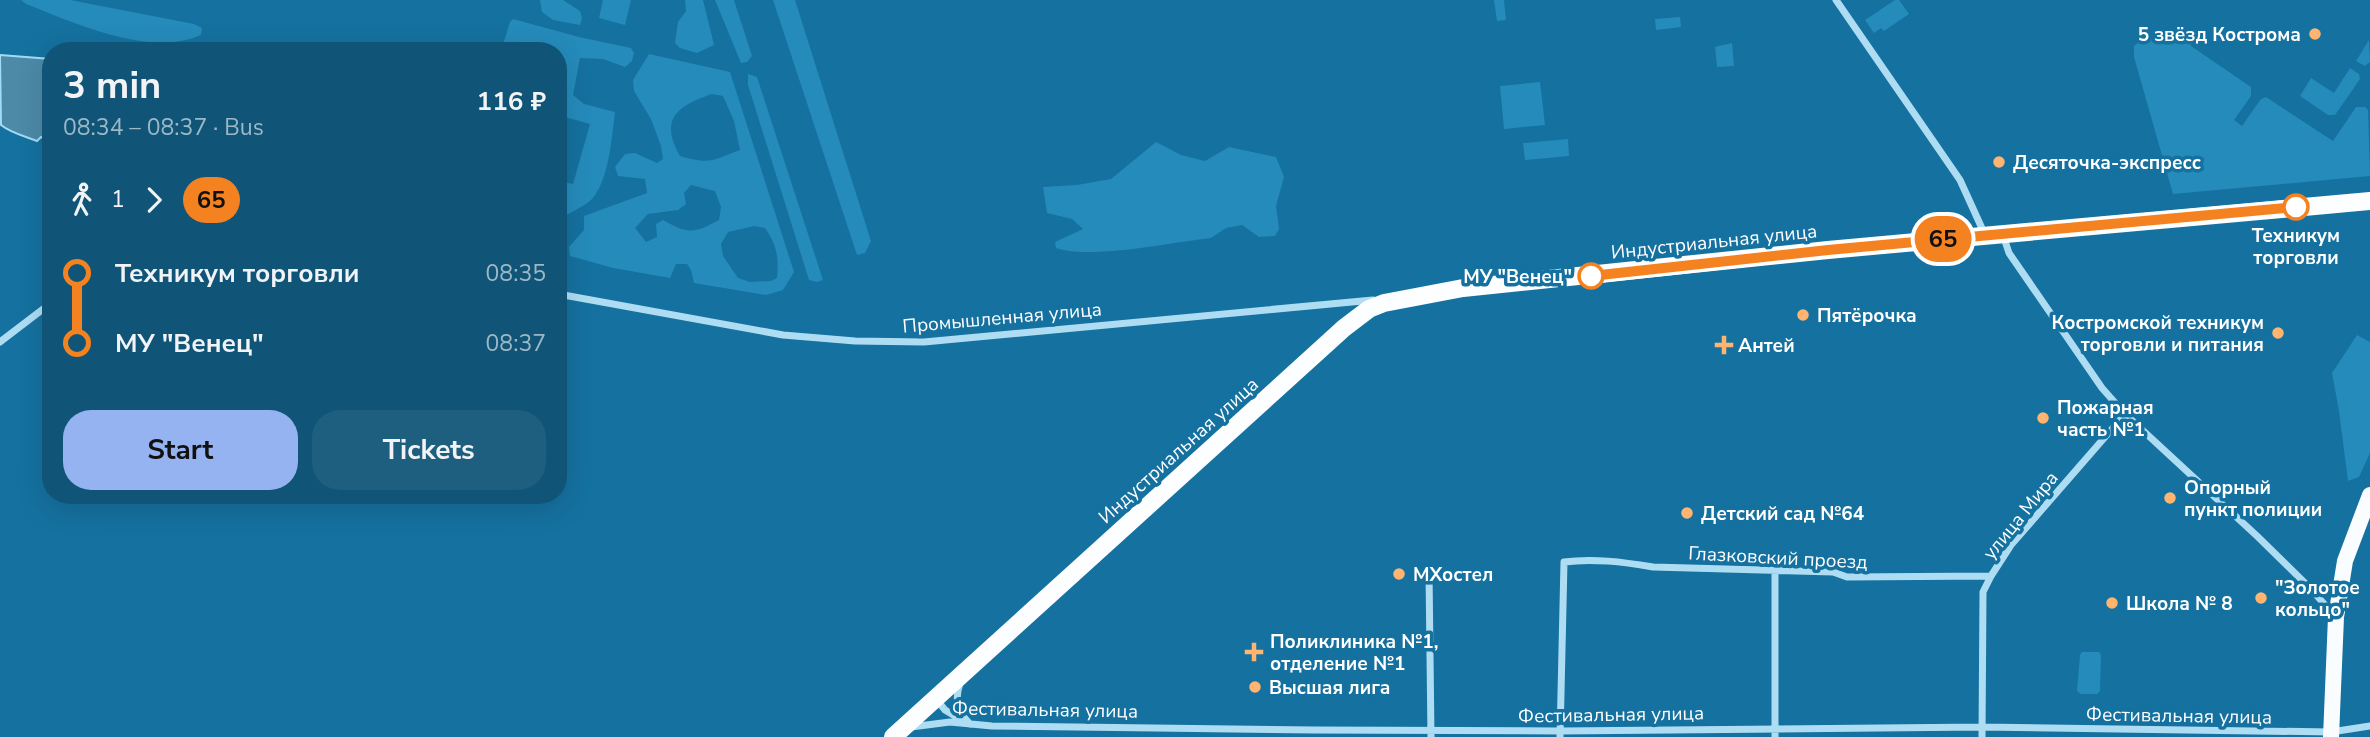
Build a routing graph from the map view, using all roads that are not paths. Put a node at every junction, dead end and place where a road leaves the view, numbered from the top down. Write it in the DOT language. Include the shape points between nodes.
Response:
graph roads {
  1 [pos="1836,0"];
  2 [pos="2370,201"];
  3 [pos="1994,235"];
  4 [pos="567,296"];
  5 [pos="1409,297"];
  6 [pos="42,310"];
  7 [pos="0,342"];
  8 [pos="2125,414"];
  9 [pos="2368,505"];
  10 [pos="1775,570"];
  11 [pos="1429,572"];
  12 [pos="1990,576"];
  13 [pos="2336,617"];
  14 [pos="967,671"];
  15 [pos="936,699"];
  16 [pos="971,724"];
  17 [pos="2370,726"];
  18 [pos="1982,727"];
  19 [pos="1775,733"];
  20 [pos="1431,734"];
  21 [pos="1560,734"];
  22 [pos="2331,734"];
  23 [pos="894,736"];
  24 [pos="1982,737"];
  1 -- 3 [label="street"];
  2 -- 3 [label="highway, Индустриальная улица"];
  3 -- 5 [label="highway, Индустриальная улица"];
  3 -- 8 [label="street"];
  4 -- 5 [label="street, Промышленная улица" via="783,335 924,342"];
  5 -- 14 [label="highway, Индустриальная улица" via="1369,309 1344,328"];
  6 -- 7 [label="street"];
  8 -- 12 [label="street, улица Мира" via="2011,545"];
  8 -- 13 [label="street" via="2287,565"];
  9 -- 13 [label="main road" via="2345,561"];
  10 -- 12 [label="street, Глазковский проезд" via="1833,572 1847,577"];
  10 -- 19 [label="street"];
  10 -- 21 [label="street, Глазковский проезд" via="1564,562"];
  11 -- 20 [label="street"];
  12 -- 18 [label="street, улица Мира" via="1983,592"];
  13 -- 22 [label="main road"];
  14 -- 15 [label="highway, Индустриальная улица"];
  14 -- 16 [label="street" via="956,696 963,717"];
  15 -- 16 [label="street" via="945,710"];
  15 -- 23 [label="highway, Индустриальная улица"];
  16 -- 20 [label="street, Фестивальная улица"];
  16 -- 23 [label="street, Фестивальная улица" via="931,723"];
  17 -- 22 [label="street, Фестивальная улица"];
  18 -- 19 [label="street, Фестивальная улица"];
  18 -- 22 [label="street, Фестивальная улица"];
  18 -- 24 [label="street, улица Мира"];
  19 -- 21 [label="street, Фестивальная улица"];
  20 -- 21 [label="street, Фестивальная улица"];
}
